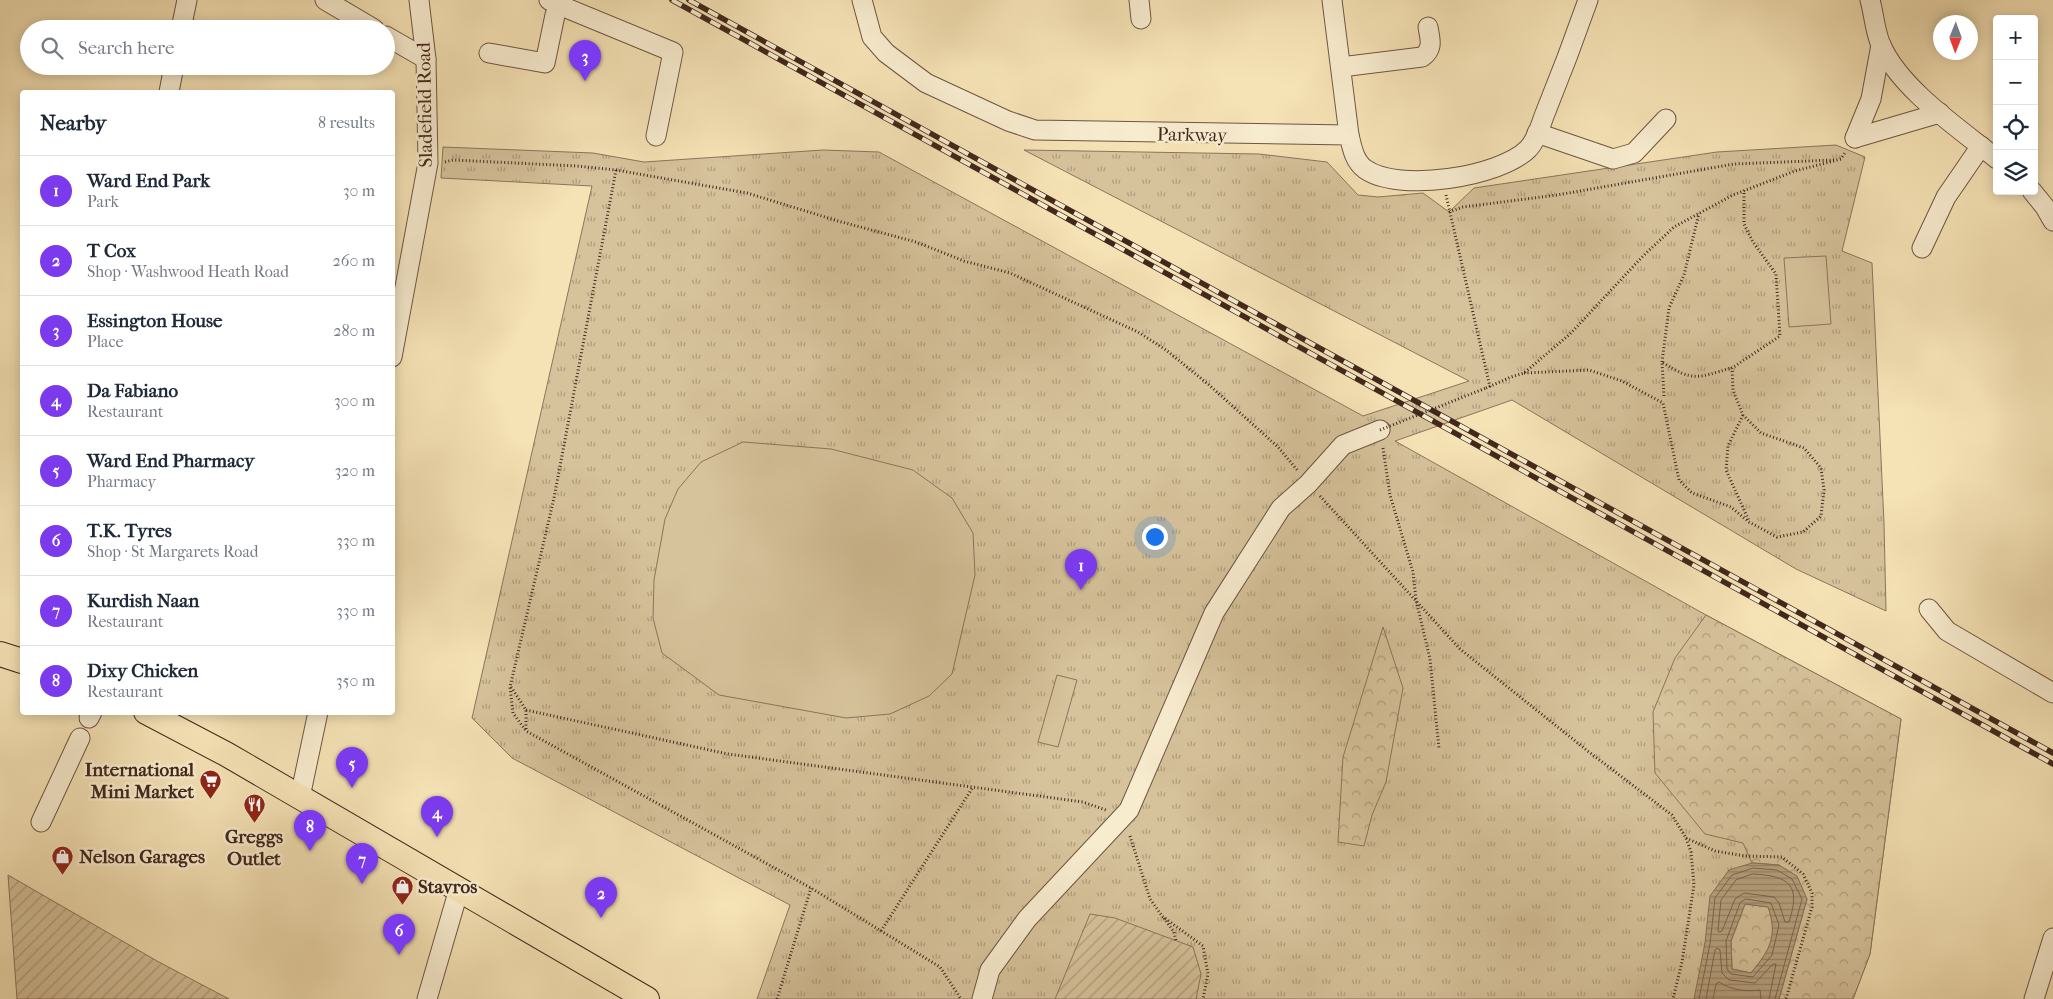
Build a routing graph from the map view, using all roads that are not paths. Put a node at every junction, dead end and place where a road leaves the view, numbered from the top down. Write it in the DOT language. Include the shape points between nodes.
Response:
graph roads {
  1 [pos="187,0"];
  2 [pos="324,0"];
  3 [pos="419,0"];
  4 [pos="862,0"];
  5 [pos="1139,0"];
  6 [pos="1332,0"];
  7 [pos="1588,0"];
  8 [pos="1870,0"];
  9 [pos="554,3"];
  10 [pos="1141,19"];
  11 [pos="184,20"];
  12 [pos="358,20"];
  13 [pos="1428,27"];
  14 [pos="395,41"];
  15 [pos="1881,45"];
  16 [pos="489,53"];
  17 [pos="426,59"];
  18 [pos="1341,67"];
  19 [pos="172,75"];
  20 [pos="169,90"];
  21 [pos="1940,112"];
  22 [pos="1666,119"];
  23 [pos="1537,133"];
  24 [pos="1349,135"];
  25 [pos="656,136"];
  26 [pos="1981,146"];
  27 [pos="1993,156"];
  28 [pos="2035,195"];
  29 [pos="2053,221"];
  30 [pos="1922,248"];
  31 [pos="395,341"];
  32 [pos="1380,430"];
  33 [pos="1929,609"];
  34 [pos="0,654"];
  35 [pos="20,660"];
  36 [pos="2053,694"];
  37 [pos="152,715"];
  38 [pos="317,715"];
  39 [pos="80,738"];
  40 [pos="300,797"];
  41 [pos="41,822"];
  42 [pos="457,897"];
  43 [pos="2053,938"];
  44 [pos="645,998"];
  45 [pos="427,999"];
  46 [pos="982,999"];
  47 [pos="2034,999"];
  1 -- 11 [label="street"];
  2 -- 12 [label="street"];
  3 -- 17 [label="street, Sladefield Road"];
  4 -- 24 [label="street, Parkway" via="872,37 886,53 926,83 1035,130"];
  5 -- 10 [label="street"];
  6 -- 18 [label="street"];
  7 -- 23 [label="street"];
  8 -- 15 [label="street"];
  9 -- 16 [label="street" via="555,15 545,63"];
  9 -- 25 [label="street" via="673,52"];
  13 -- 18 [label="street" via="1431,46 1422,57"];
  14 -- 17 [label="street"];
  15 -- 21 [label="street" via="1901,77"];
  15 -- 21 [label="street" via="1871,99 1855,138"];
  17 -- 31 [label="street, Sladefield Road" via="428,163"];
  18 -- 24 [label="street"];
  19 -- 20 [label="street"];
  21 -- 26 [label="street"];
  22 -- 23 [label="street" via="1634,153 1614,159"];
  23 -- 24 [label="street" via="1529,148 1510,162 1480,173 1444,180 1382,177 1365,169 1355,157"];
  26 -- 27 [label="street"];
  26 -- 30 [label="street" via="1946,197"];
  28 -- 29 [label="street"];
  32 -- 46 [label="street" via="1343,445 1281,508 1214,613 1129,810 1027,919 990,970"];
  33 -- 36 [label="street" via="1947,630"];
  34 -- 35 [label="main road"];
  37 -- 40 [label="main road"];
  38 -- 40 [label="street"];
  39 -- 41 [label="street"];
  40 -- 42 [label="main road"];
  42 -- 44 [label="main road"];
  42 -- 45 [label="street"];
  43 -- 47 [label="street"];
}
